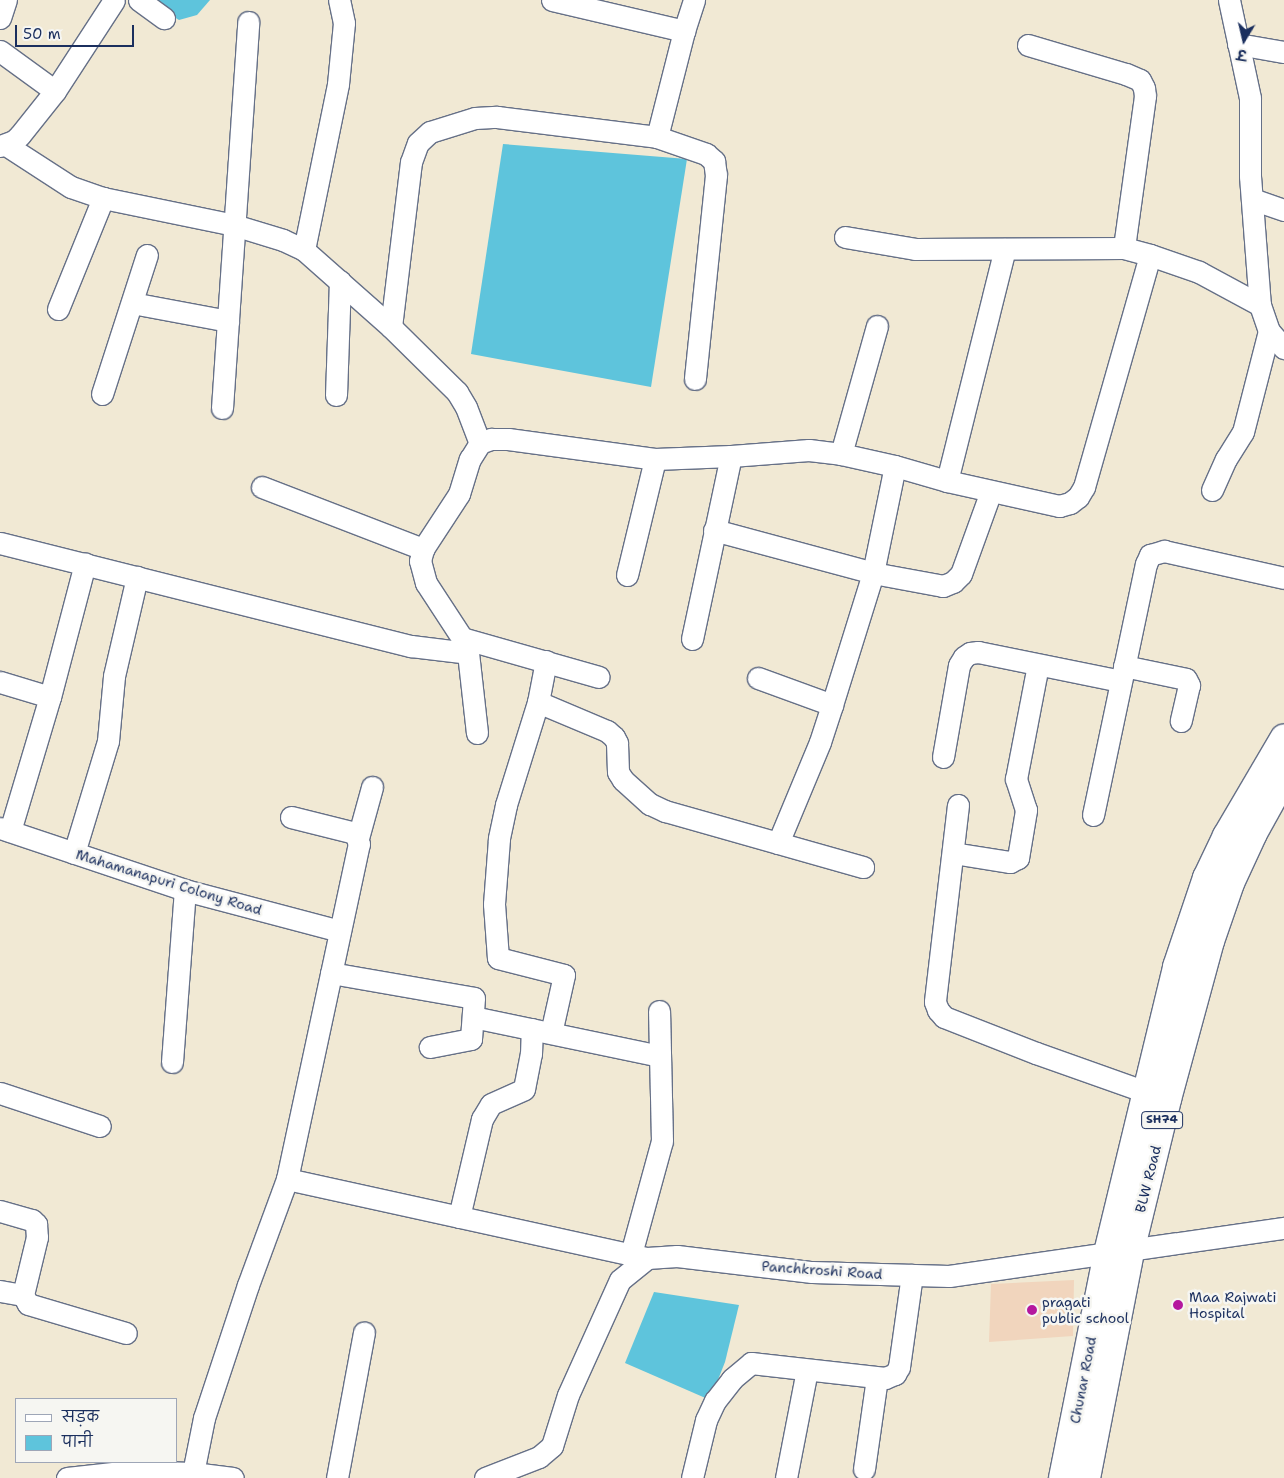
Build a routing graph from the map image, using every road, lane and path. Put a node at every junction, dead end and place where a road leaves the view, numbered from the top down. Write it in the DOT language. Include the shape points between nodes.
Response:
graph roads {
  1 [pos="6,0"];
  2 [pos="114,0"];
  3 [pos="138,0"];
  4 [pos="339,0"];
  5 [pos="552,0"];
  6 [pos="694,0"];
  7 [pos="1230,0"];
  8 [pos="0,18"];
  9 [pos="164,18"];
  10 [pos="248,22"];
  11 [pos="684,31"];
  12 [pos="1238,44"];
  13 [pos="1028,45"];
  14 [pos="0,51"];
  15 [pos="1284,52"];
  16 [pos="55,91"];
  17 [pos="658,137"];
  18 [pos="3,146"];
  19 [pos="102,198"];
  20 [pos="1252,199"];
  21 [pos="1284,210"];
  22 [pos="234,225"];
  23 [pos="845,237"];
  24 [pos="1006,248"];
  25 [pos="1124,248"];
  26 [pos="304,250"];
  27 [pos="147,255"];
  28 [pos="1150,255"];
  29 [pos="340,281"];
  30 [pos="132,303"];
  31 [pos="1260,305"];
  32 [pos="58,309"];
  33 [pos="228,321"];
  34 [pos="877,326"];
  35 [pos="391,327"];
  36 [pos="1269,331"];
  37 [pos="1284,348"];
  38 [pos="695,379"];
  39 [pos="102,394"];
  40 [pos="336,395"];
  41 [pos="222,408"];
  42 [pos="480,443"];
  43 [pos="841,454"];
  44 [pos="731,456"];
  45 [pos="655,459"];
  46 [pos="896,466"];
  47 [pos="947,481"];
  48 [pos="262,487"];
  49 [pos="991,490"];
  50 [pos="1212,490"];
  51 [pos="714,530"];
  52 [pos="0,543"];
  53 [pos="423,548"];
  54 [pos="85,564"];
  55 [pos="873,573"];
  56 [pos="627,575"];
  57 [pos="137,577"];
  58 [pos="1284,578"];
  59 [pos="692,639"];
  60 [pos="465,645"];
  61 [pos="546,661"];
  62 [pos="1038,665"];
  63 [pos="1122,673"];
  64 [pos="600,677"];
  65 [pos="758,678"];
  66 [pos="0,682"];
  67 [pos="50,697"];
  68 [pos="538,702"];
  69 [pos="832,705"];
  70 [pos="1181,721"];
  71 [pos="477,733"];
  72 [pos="1284,739"];
  73 [pos="943,757"];
  74 [pos="1284,777"];
  75 [pos="372,787"];
  76 [pos="958,805"];
  77 [pos="1093,815"];
  78 [pos="291,817"];
  79 [pos="5,830"];
  80 [pos="358,838"];
  81 [pos="778,843"];
  82 [pos="74,853"];
  83 [pos="953,853"];
  84 [pos="863,867"];
  85 [pos="185,890"];
  86 [pos="340,931"];
  87 [pos="331,973"];
  88 [pos="659,1011"];
  89 [pos="473,1017"];
  90 [pos="541,1031"];
  91 [pos="430,1047"];
  92 [pos="660,1056"];
  93 [pos="172,1062"];
  94 [pos="1146,1092"];
  95 [pos="0,1093"];
  96 [pos="100,1126"];
  97 [pos="287,1179"];
  98 [pos="0,1211"];
  99 [pos="458,1216"];
  100 [pos="1284,1228"];
  101 [pos="1119,1252"];
  102 [pos="639,1256"];
  103 [pos="912,1275"];
  104 [pos="0,1290"];
  105 [pos="23,1295"];
  106 [pos="364,1332"];
  107 [pos="126,1333"];
  108 [pos="807,1370"];
  109 [pos="877,1378"];
  110 [pos="864,1469"];
  111 [pos="193,1473"];
  112 [pos="109,1476"];
  113 [pos="67,1478"];
  114 [pos="233,1478"];
  115 [pos="337,1478"];
  116 [pos="485,1478"];
  117 [pos="692,1478"];
  118 [pos="786,1478"];
  119 [pos="1063,1478"];
  120 [pos="1086,1478"];
  1 -- 8 [label="street"];
  2 -- 16 [label="street"];
  3 -- 9 [label="street"];
  4 -- 26 [label="street" via="344,24 338,84"];
  5 -- 11 [label="street"];
  6 -- 11 [label="street"];
  7 -- 12 [label="street"];
  10 -- 22 [label="street"];
  11 -- 17 [label="street"];
  12 -- 15 [label="street"];
  12 -- 20 [label="street" via="1250,98"];
  13 -- 25 [label="street" via="1126,74 1140,80 1144,88"];
  14 -- 16 [label="street"];
  16 -- 18 [label="street" via="20,135"];
  17 -- 35 [label="street" via="497,117 475,118 430,132 418,142 411,162"];
  17 -- 38 [label="street" via="706,154 714,161 716,175"];
  18 -- 19 [label="street" via="71,187"];
  19 -- 22 [label="street"];
  19 -- 32 [label="street"];
  20 -- 21 [label="street"];
  20 -- 31 [label="street"];
  22 -- 26 [label="street"];
  22 -- 33 [label="street"];
  23 -- 24 [label="street" via="915,249"];
  24 -- 25 [label="street"];
  24 -- 47 [label="street"];
  25 -- 28 [label="street"];
  26 -- 29 [label="street"];
  27 -- 30 [label="street"];
  28 -- 31 [label="street" via="1199,272"];
  28 -- 49 [label="street" via="1084,487 1078,497 1059,506"];
  29 -- 35 [label="street"];
  29 -- 40 [label="street"];
  30 -- 33 [label="street"];
  30 -- 39 [label="street"];
  31 -- 36 [label="street"];
  33 -- 41 [label="street"];
  34 -- 43 [label="street"];
  35 -- 42 [label="street" via="457,392"];
  36 -- 37 [label="street"];
  36 -- 50 [label="street" via="1243,432 1226,458"];
  42 -- 45 [label="street" via="508,439"];
  42 -- 53 [label="street" via="470,459 459,494"];
  43 -- 44 [label="street" via="809,450"];
  43 -- 46 [label="street"];
  44 -- 45 [label="street"];
  44 -- 51 [label="street"];
  45 -- 56 [label="street"];
  46 -- 47 [label="street"];
  46 -- 55 [label="street"];
  47 -- 49 [label="street"];
  48 -- 53 [label="street"];
  49 -- 55 [label="street" via="961,574 954,582 943,586"];
  51 -- 55 [label="street"];
  51 -- 59 [label="street"];
  52 -- 54 [label="street"];
  53 -- 60 [label="street" via="420,561 426,583"];
  54 -- 57 [label="street"];
  54 -- 67 [label="street"];
  55 -- 69 [label="street"];
  57 -- 60 [label="street" via="412,646"];
  57 -- 82 [label="street" via="114,676 108,740"];
  58 -- 63 [label="street" via="1164,551 1150,555"];
  60 -- 61 [label="street"];
  60 -- 71 [label="street"];
  61 -- 64 [label="street"];
  61 -- 68 [label="street"];
  62 -- 63 [label="street"];
  62 -- 73 [label="street" via="978,652 964,657 959,665"];
  62 -- 83 [label="street" via="1016,780 1026,810 1018,858 1010,862"];
  63 -- 70 [label="street" via="1186,679 1189,685"];
  63 -- 77 [label="street"];
  65 -- 69 [label="street"];
  66 -- 67 [label="street"];
  67 -- 79 [label="street"];
  68 -- 81 [label="street" via="614,737 618,772 650,804"];
  68 -- 90 [label="street" via="506,805 499,840 494,904 498,958 564,975"];
  69 -- 81 [label="street"];
  72 -- 94 [label="main road, SH74" via="1227,836 1208,878 1177,967"];
  74 -- 101 [label="main road, BLW Road / SH74" via="1230,883"];
  75 -- 80 [label="street"];
  76 -- 83 [label="street"];
  78 -- 80 [label="street" via="350,831"];
  79 -- 82 [label="street, Mahamanapuri Colony Road"];
  80 -- 86 [label="street"];
  81 -- 84 [label="street"];
  82 -- 85 [label="street, Mahamanapuri Colony Road"];
  83 -- 94 [label="street" via="935,1002 938,1010 953,1021"];
  85 -- 86 [label="street, Mahamanapuri Colony Road"];
  85 -- 93 [label="street"];
  86 -- 87 [label="street"];
  87 -- 89 [label="street" via="474,998"];
  87 -- 97 [label="street"];
  88 -- 92 [label="street"];
  89 -- 90 [label="street"];
  89 -- 91 [label="street" via="471,1039"];
  90 -- 92 [label="street"];
  90 -- 99 [label="street" via="531,1054 524,1089 491,1104 482,1119"];
  92 -- 102 [label="street" via="662,1141"];
  94 -- 101 [label="main road, SH74"];
  95 -- 96 [label="street"];
  97 -- 99 [label="street, Panchkroshi Road"];
  97 -- 111 [label="street" via="204,1418"];
  98 -- 105 [label="street" via="36,1224"];
  99 -- 102 [label="street, Panchkroshi Road"];
  100 -- 101 [label="street, Panchkroshi Road"];
  101 -- 103 [label="street, Panchkroshi Road" via="949,1276"];
  101 -- 119 [label="main road, Chunar Road / SH74"];
  101 -- 120 [label="main road, BLW Road / SH74"];
  102 -- 103 [label="street, Panchkroshi Road" via="677,1256 812,1272"];
  102 -- 116 [label="street" via="620,1280 568,1395 552,1446 539,1457"];
  103 -- 109 [label="street" via="899,1367 892,1376"];
  104 -- 105 [label="street"];
  105 -- 107 [label="street" via="32,1306"];
  106 -- 115 [label="street"];
  108 -- 109 [label="street"];
  108 -- 117 [label="street" via="751,1363 732,1379 715,1401 706,1420"];
  108 -- 118 [label="street"];
  109 -- 110 [label="street"];
  111 -- 112 [label="street" via="129,1471"];
  111 -- 114 [label="street"];
  112 -- 113 [label="street"];
}
